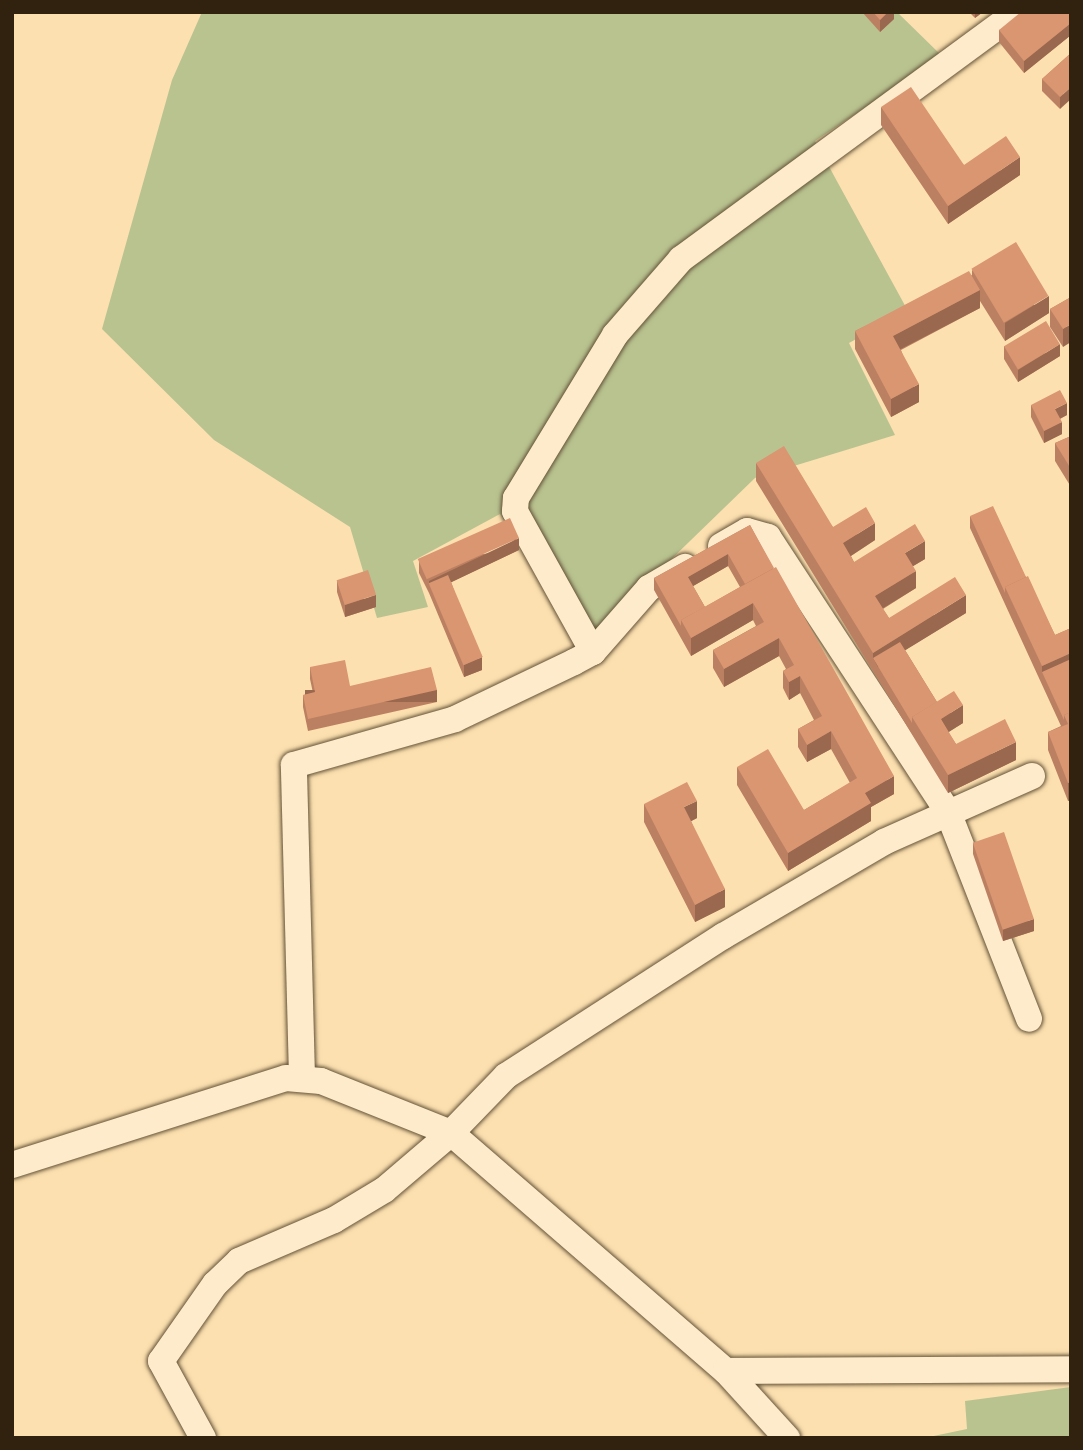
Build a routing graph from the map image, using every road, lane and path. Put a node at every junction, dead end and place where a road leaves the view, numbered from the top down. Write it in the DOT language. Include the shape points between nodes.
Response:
graph roads {
  1 [pos="1017,12"];
  2 [pos="593,652"];
  3 [pos="1032,776"];
  4 [pos="948,811"];
  5 [pos="1029,1019"];
  6 [pos="302,1077"];
  7 [pos="451,1133"];
  8 [pos="12,1165"];
  9 [pos="1071,1369"];
  10 [pos="726,1371"];
  11 [pos="203,1438"];
  12 [pos="787,1438"];
  1 -- 2 [label="street" via="681,259 615,335 516,498 515,512"];
  2 -- 4 [label="street" via="649,588 757,531 768,537"];
  2 -- 6 [label="street" via="455,719 293,765"];
  3 -- 4 [label="street"];
  4 -- 5 [label="street"];
  4 -- 7 [label="street" via="835,870 592,1020 506,1076"];
  6 -- 7 [label="street"];
  6 -- 8 [label="street" via="116,1128"];
  7 -- 10 [label="street"];
  7 -- 11 [label="street" via="384,1191 334,1220 239,1261 215,1284 161,1361"];
  9 -- 10 [label="street"];
  10 -- 12 [label="street"];
}
